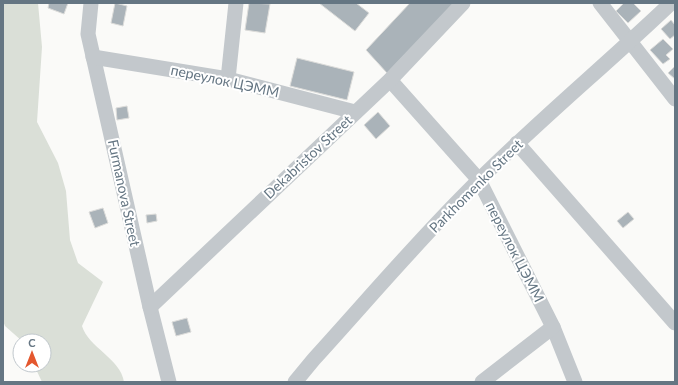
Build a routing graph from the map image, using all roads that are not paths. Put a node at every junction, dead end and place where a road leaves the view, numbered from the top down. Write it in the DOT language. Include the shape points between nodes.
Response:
graph roads {
  1 [pos="91,3"];
  2 [pos="236,3"];
  3 [pos="463,3"];
  4 [pos="600,3"];
  5 [pos="671,3"];
  6 [pos="630,42"];
  7 [pos="93,58"];
  8 [pos="228,79"];
  9 [pos="390,80"];
  10 [pos="675,99"];
  11 [pos="356,112"];
  12 [pos="517,143"];
  13 [pos="479,180"];
  14 [pos="150,307"];
  15 [pos="675,323"];
  16 [pos="553,327"];
  17 [pos="169,382"];
  18 [pos="295,382"];
  19 [pos="482,382"];
  20 [pos="575,382"];
  1 -- 7 [label="street, Furmanova Street" via="88,34"];
  2 -- 8 [label="street"];
  3 -- 9 [label="street, Dekabristov Street"];
  4 -- 6 [label="street"];
  5 -- 6 [label="street, Parkhomenko Street"];
  6 -- 10 [label="street"];
  6 -- 12 [label="street, Parkhomenko Street"];
  7 -- 8 [label="street, переулок ЦЭММ"];
  7 -- 14 [label="street, Furmanova Street"];
  8 -- 11 [label="street, переулок ЦЭММ"];
  9 -- 11 [label="street, Dekabristov Street"];
  9 -- 13 [label="street, переулок ЦЭММ"];
  11 -- 14 [label="street, Dekabristov Street"];
  12 -- 13 [label="street, Parkhomenko Street"];
  12 -- 15 [label="street"];
  13 -- 16 [label="street, переулок ЦЭММ"];
  13 -- 18 [label="street, Parkhomenko Street"];
  14 -- 17 [label="street, Furmanova Street"];
  16 -- 19 [label="street"];
  16 -- 20 [label="street, переулок ЦЭММ"];
}
